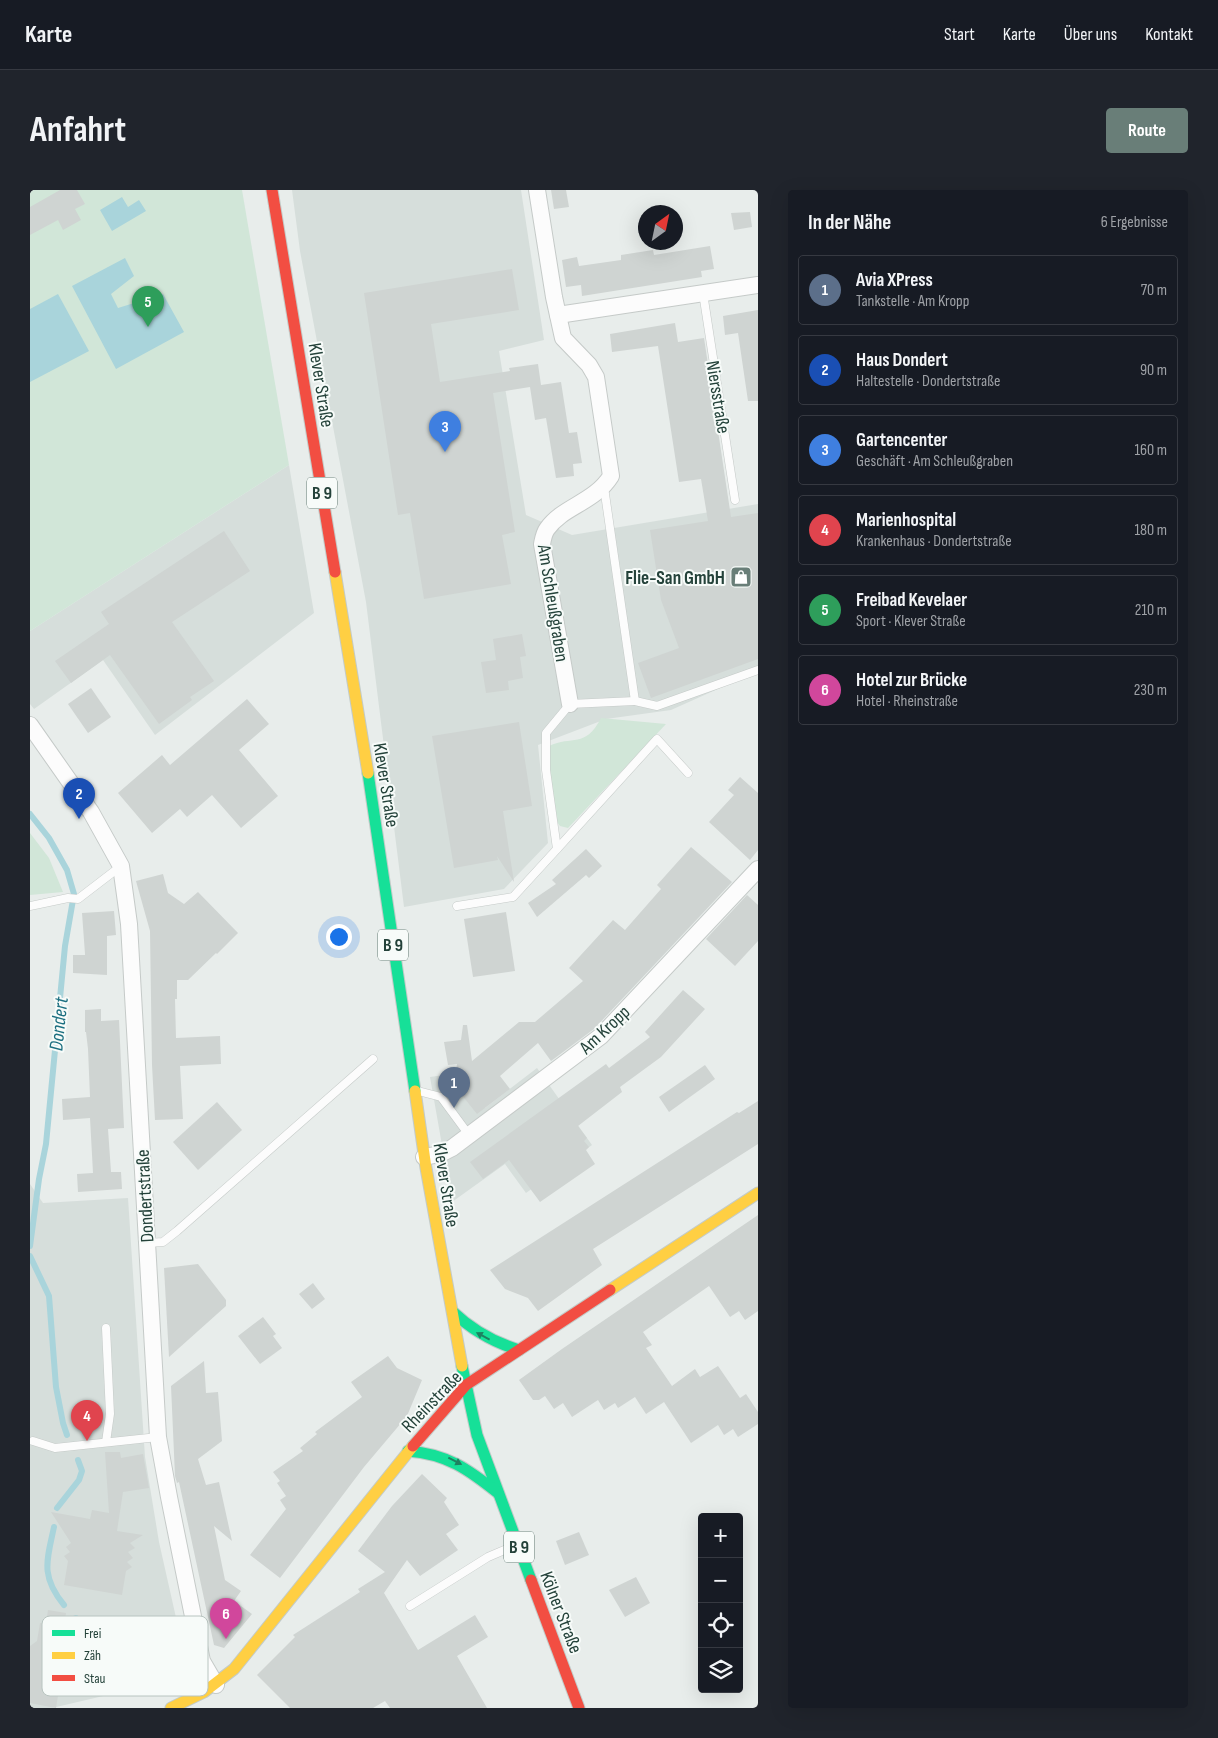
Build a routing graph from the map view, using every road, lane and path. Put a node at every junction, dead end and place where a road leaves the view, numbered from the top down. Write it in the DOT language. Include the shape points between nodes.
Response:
graph roads {
  1 [pos="272,190"];
  2 [pos="538,190"];
  3 [pos="758,285"];
  4 [pos="704,293"];
  5 [pos="558,315"];
  6 [pos="604,487"];
  7 [pos="735,500"];
  8 [pos="758,670"];
  9 [pos="635,701"];
  10 [pos="570,704"];
  11 [pos="30,725"];
  12 [pos="688,773"];
  13 [pos="557,849"];
  14 [pos="121,866"];
  15 [pos="758,869"];
  16 [pos="30,906"];
  17 [pos="457,906"];
  18 [pos="373,1059"];
  19 [pos="414,1090"];
  20 [pos="469,1135"];
  21 [pos="424,1157"];
  22 [pos="758,1193"];
  23 [pos="147,1243"];
  24 [pos="452,1312"];
  25 [pos="106,1328"];
  26 [pos="519,1350"];
  27 [pos="466,1386"];
  28 [pos="158,1437"];
  29 [pos="33,1441"];
  30 [pos="106,1442"];
  31 [pos="408,1451"];
  32 [pos="498,1492"];
  33 [pos="517,1544"];
  34 [pos="410,1606"];
  35 [pos="193,1616"];
  36 [pos="208,1671"];
  37 [pos="216,1685"];
  38 [pos="208,1692"];
  39 [pos="194,1704"];
  40 [pos="171,1708"];
  41 [pos="579,1708"];
  1 -- 19 [label="main road, Klever Straße / B 9" via="372,796"];
  2 -- 5 [label="street"];
  3 -- 4 [label="street"];
  4 -- 5 [label="street"];
  4 -- 7 [label="lane, Niersstraße"];
  5 -- 6 [label="street" via="563,338 596,377 611,476"];
  6 -- 9 [label="lane"];
  6 -- 10 [label="street, Am Schleußgraben" via="556,520 545,531 542,544"];
  8 -- 9 [label="lane" via="656,706"];
  9 -- 10 [label="lane"];
  10 -- 13 [label="lane" via="546,733 546,770"];
  11 -- 14 [label="street, Dondertstraße" via="91,812"];
  12 -- 13 [label="lane" via="657,740"];
  13 -- 17 [label="lane" via="513,897"];
  14 -- 16 [label="lane" via="78,899"];
  14 -- 23 [label="street, Dondertstraße" via="129,924"];
  15 -- 20 [label="street, Am Kropp" via="601,1036"];
  18 -- 23 [label="lane" via="177,1231 163,1242"];
  19 -- 20 [label="lane" via="441,1097"];
  19 -- 21 [label="main road, Klever Straße / B 9"];
  20 -- 21 [label="street, Am Kropp" via="440,1154"];
  21 -- 24 [label="main road, Klever Straße / B 9"];
  22 -- 26 [label="main road, Rheinstraße"];
  23 -- 28 [label="street, Dondertstraße"];
  26 -- 24 [label="main road, one-way" via="471,1330"];
  24 -- 27 [label="main road, Klever Straße / B 9"];
  25 -- 30 [label="lane" via="110,1414"];
  26 -- 27 [label="main road, Rheinstraße"];
  27 -- 31 [label="main road, Rheinstraße"];
  27 -- 32 [label="main road, Kölner Straße / B 9" via="477,1435"];
  28 -- 30 [label="lane"];
  28 -- 35 [label="street, Dondertstraße"];
  29 -- 30 [label="lane" via="55,1448"];
  31 -- 32 [label="main road, one-way" via="446,1457"];
  31 -- 37 [label="main road, Rheinstraße" via="246,1654"];
  32 -- 33 [label="main road, Kölner Straße / B 9"];
  33 -- 34 [label="lane" via="488,1557"];
  33 -- 41 [label="main road, Kölner Straße / B 9"];
  36 -- 37 [label="street, Dondertstraße"];
  37 -- 38 [label="main road, Rheinstraße"];
  39 -- 40 [label="main road, Rheinstraße"];
}
